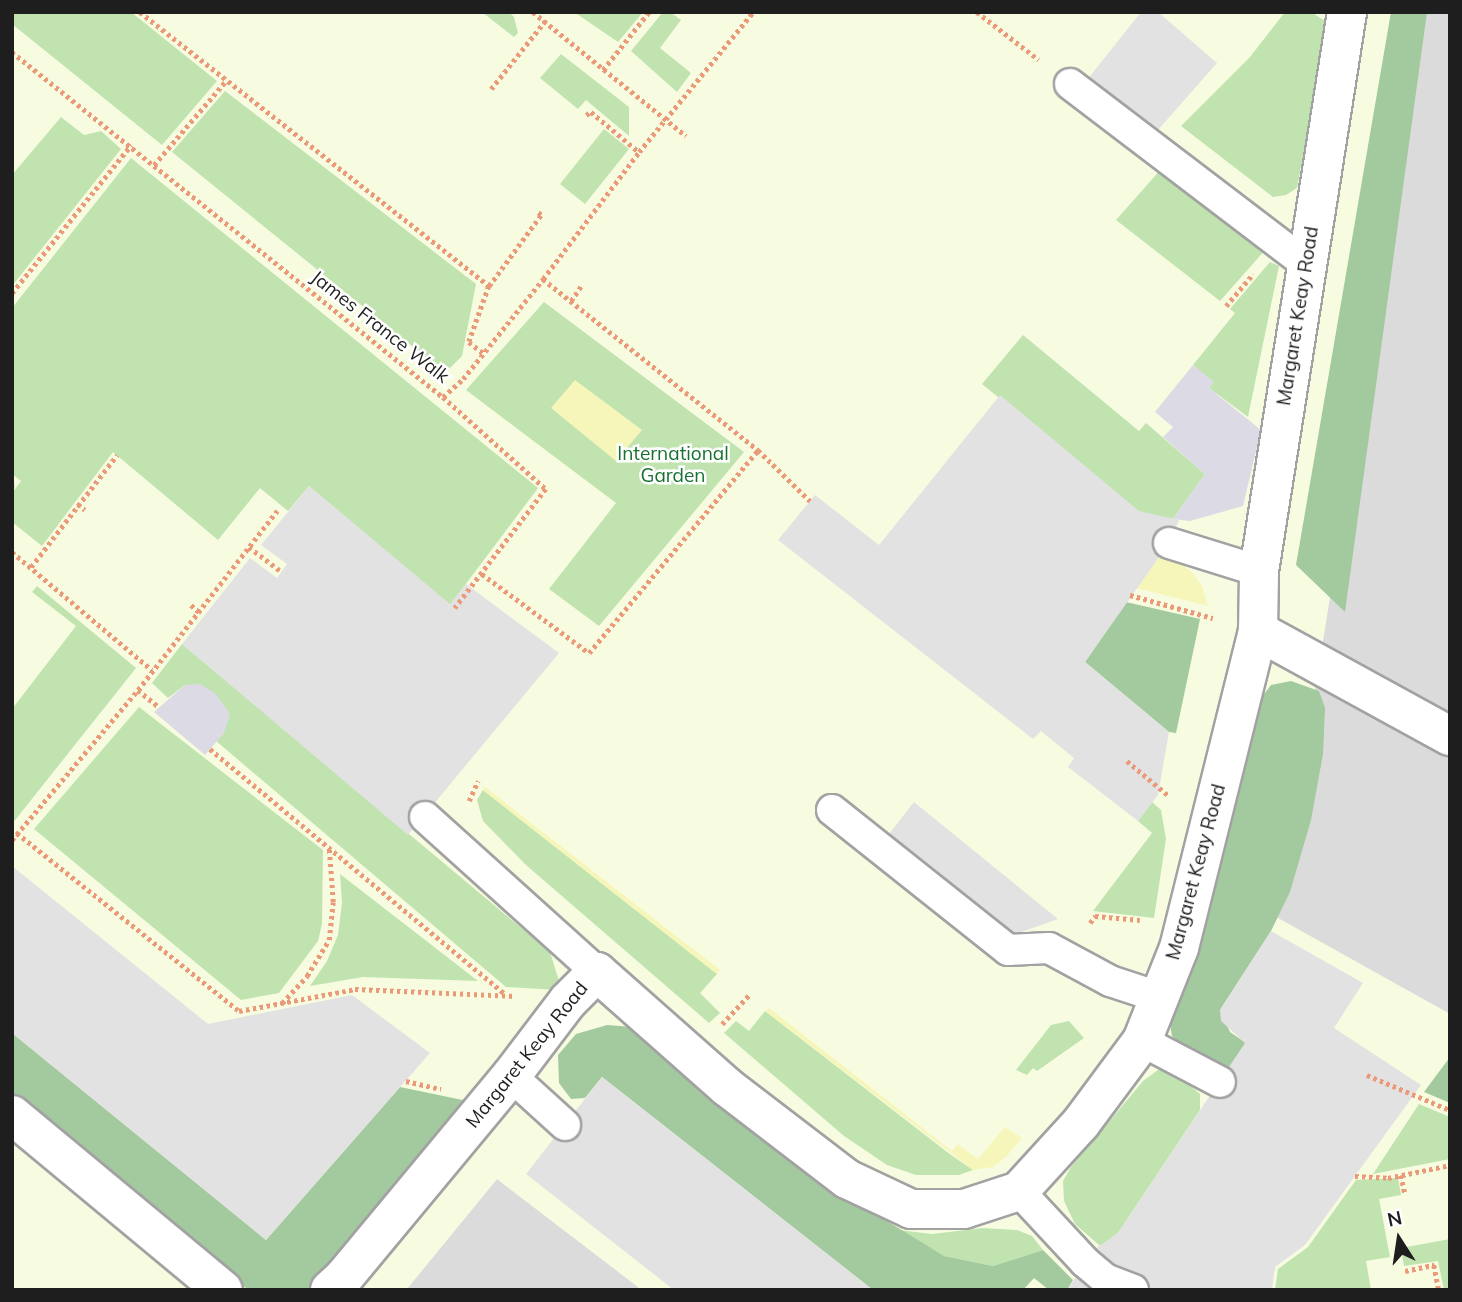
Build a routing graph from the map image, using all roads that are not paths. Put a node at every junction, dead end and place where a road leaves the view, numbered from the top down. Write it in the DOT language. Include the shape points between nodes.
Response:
graph roads {
  1 [pos="1347,12"];
  2 [pos="1070,84"];
  3 [pos="1305,263"];
  4 [pos="1169,543"];
  5 [pos="1259,571"];
  6 [pos="1258,631"];
  7 [pos="1450,736"];
  8 [pos="832,810"];
  9 [pos="425,817"];
  10 [pos="597,972"];
  11 [pos="1159,997"];
  12 [pos="1142,1041"];
  13 [pos="511,1076"];
  14 [pos="1220,1082"];
  15 [pos="12,1115"];
  16 [pos="565,1125"];
  17 [pos="1018,1191"];
  18 [pos="223,1290"];
  19 [pos="330,1290"];
  20 [pos="1133,1290"];
  1 -- 3 [label="street, Margaret Keay Road"];
  2 -- 3 [label="lane"];
  3 -- 5 [label="street, Margaret Keay Road"];
  4 -- 5 [label="lane"];
  5 -- 6 [label="street, Margaret Keay Road"];
  6 -- 7 [label="street"];
  6 -- 11 [label="street, Margaret Keay Road" via="1179,948"];
  8 -- 11 [label="lane" via="1008,950 1049,948 1110,981"];
  9 -- 10 [label="lane"];
  10 -- 13 [label="street, Margaret Keay Road" via="568,1001"];
  10 -- 17 [label="street, Margaret Keay Road" via="727,1087 847,1179 911,1209 964,1209"];
  11 -- 12 [label="street, Margaret Keay Road"];
  12 -- 14 [label="lane"];
  12 -- 17 [label="street, Margaret Keay Road" via="1081,1123"];
  13 -- 16 [label="lane"];
  13 -- 19 [label="street, Margaret Keay Road"];
  15 -- 18 [label="street"];
  17 -- 20 [label="lane" via="1085,1262 1105,1279"];
}
